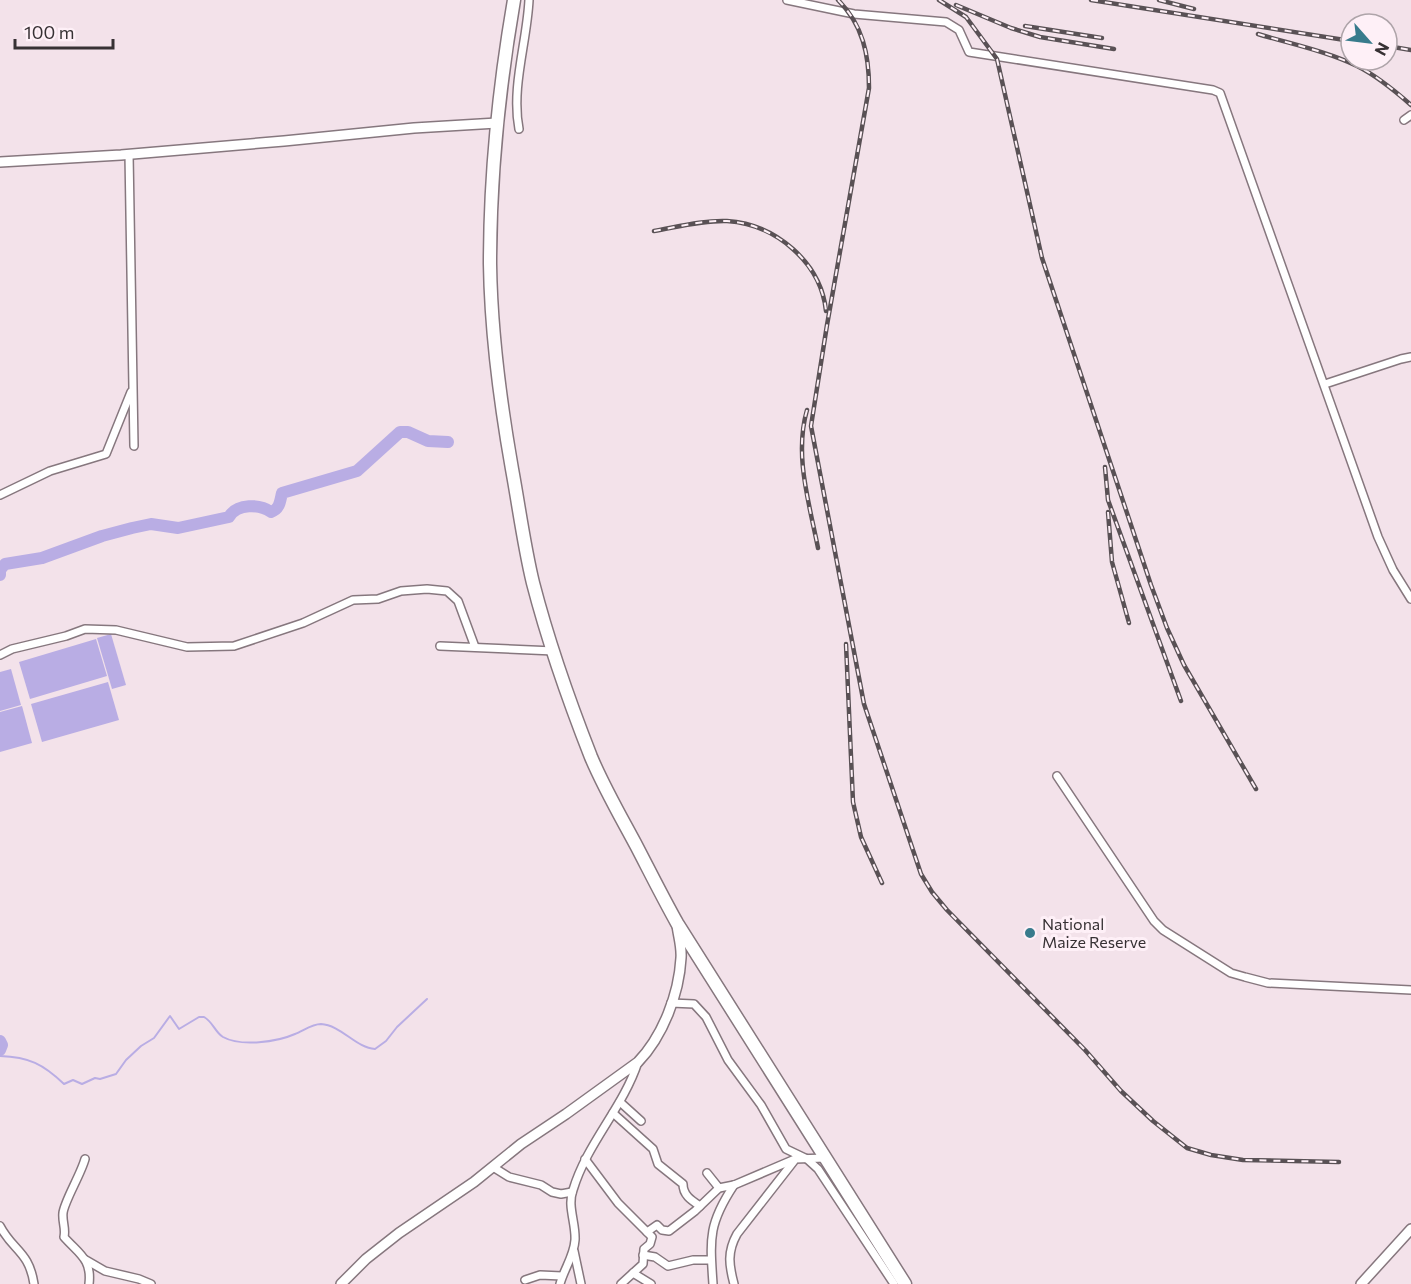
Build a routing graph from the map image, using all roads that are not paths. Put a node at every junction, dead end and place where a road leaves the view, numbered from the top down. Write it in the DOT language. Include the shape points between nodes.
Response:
graph roads {
  1 [pos="514,0"];
  2 [pos="529,0"];
  3 [pos="787,0"];
  4 [pos="496,123"];
  5 [pos="519,129"];
  6 [pos="129,154"];
  7 [pos="0,162"];
  8 [pos="1411,357"];
  9 [pos="1324,384"];
  10 [pos="133,390"];
  11 [pos="134,446"];
  12 [pos="0,495"];
  13 [pos="1411,599"];
  14 [pos="440,646"];
  15 [pos="475,647"];
  16 [pos="554,651"];
  17 [pos="0,655"];
  18 [pos="1057,776"];
  19 [pos="677,924"];
  20 [pos="1411,990"];
  21 [pos="671,1003"];
  22 [pos="638,1062"];
  23 [pos="620,1102"];
  24 [pos="613,1113"];
  25 [pos="641,1121"];
  26 [pos="825,1158"];
  27 [pos="85,1159"];
  28 [pos="585,1159"];
  29 [pos="795,1159"];
  30 [pos="807,1159"];
  31 [pos="493,1167"];
  32 [pos="707,1173"];
  33 [pos="734,1185"];
  34 [pos="719,1188"];
  35 [pos="572,1192"];
  36 [pos="700,1206"];
  37 [pos="0,1226"];
  38 [pos="1411,1229"];
  39 [pos="647,1232"];
  40 [pos="574,1251"];
  41 [pos="643,1255"];
  42 [pos="86,1260"];
  43 [pos="711,1260"];
  44 [pos="633,1273"];
  45 [pos="525,1280"];
  46 [pos="561,1280"];
  47 [pos="34,1284"];
  48 [pos="89,1284"];
  49 [pos="151,1284"];
  50 [pos="341,1284"];
  51 [pos="581,1284"];
  52 [pos="621,1284"];
  53 [pos="651,1284"];
  54 [pos="712,1284"];
  55 [pos="734,1284"];
  56 [pos="894,1284"];
  57 [pos="905,1284"];
  58 [pos="1362,1284"];
  1 -- 4 [label="highway"];
  2 -- 5 [label="street" via="520,64"];
  3 -- 9 [label="street" via="854,14 946,22 958,30 969,52 1217,91 1223,97"];
  4 -- 6 [label="street"];
  4 -- 16 [label="highway" via="490,265 498,391 533,582"];
  6 -- 7 [label="street"];
  6 -- 10 [label="street"];
  8 -- 9 [label="street"];
  9 -- 13 [label="street" via="1384,553"];
  10 -- 11 [label="street"];
  10 -- 12 [label="street" via="106,454 50,471"];
  14 -- 15 [label="street"];
  15 -- 16 [label="street"];
  15 -- 17 [label="street" via="458,601 447,591 427,589 353,600 303,623 234,646 187,648 116,630 85,629"];
  16 -- 19 [label="highway" via="591,757"];
  18 -- 20 [label="street" via="1154,921 1231,973 1268,982"];
  19 -- 21 [label="street" via="681,956"];
  19 -- 26 [label="highway"];
  21 -- 22 [label="street" via="657,1035"];
  21 -- 30 [label="street" via="694,1004 706,1017 728,1060 761,1105 786,1149"];
  22 -- 23 [label="street"];
  22 -- 31 [label="street"];
  23 -- 24 [label="street"];
  23 -- 25 [label="street"];
  24 -- 28 [label="street"];
  24 -- 36 [label="street" via="653,1149 658,1164 683,1184 685,1195"];
  26 -- 30 [label="street"];
  26 -- 57 [label="highway"];
  27 -- 42 [label="street" via="63,1213 64,1237"];
  28 -- 35 [label="street"];
  28 -- 39 [label="street" via="618,1203"];
  29 -- 30 [label="street"];
  29 -- 33 [label="street"];
  29 -- 55 [label="street" via="731,1245"];
  30 -- 56 [label="street" via="818,1169"];
  31 -- 35 [label="street" via="508,1177 541,1185 552,1192"];
  31 -- 50 [label="street" via="399,1233"];
  32 -- 34 [label="street"];
  33 -- 34 [label="street"];
  33 -- 43 [label="street" via="712,1226"];
  34 -- 36 [label="street"];
  35 -- 40 [label="street"];
  36 -- 39 [label="street" via="669,1231 657,1225"];
  37 -- 47 [label="street" via="27,1260"];
  38 -- 58 [label="street"];
  39 -- 41 [label="street" via="652,1237"];
  40 -- 46 [label="street"];
  40 -- 51 [label="street"];
  41 -- 43 [label="street" via="655,1257 668,1266"];
  41 -- 44 [label="street" via="643,1264"];
  42 -- 48 [label="street"];
  42 -- 49 [label="street"];
  43 -- 54 [label="street"];
  44 -- 52 [label="street"];
  44 -- 53 [label="street"];
  45 -- 46 [label="street" via="540,1275"];
}
